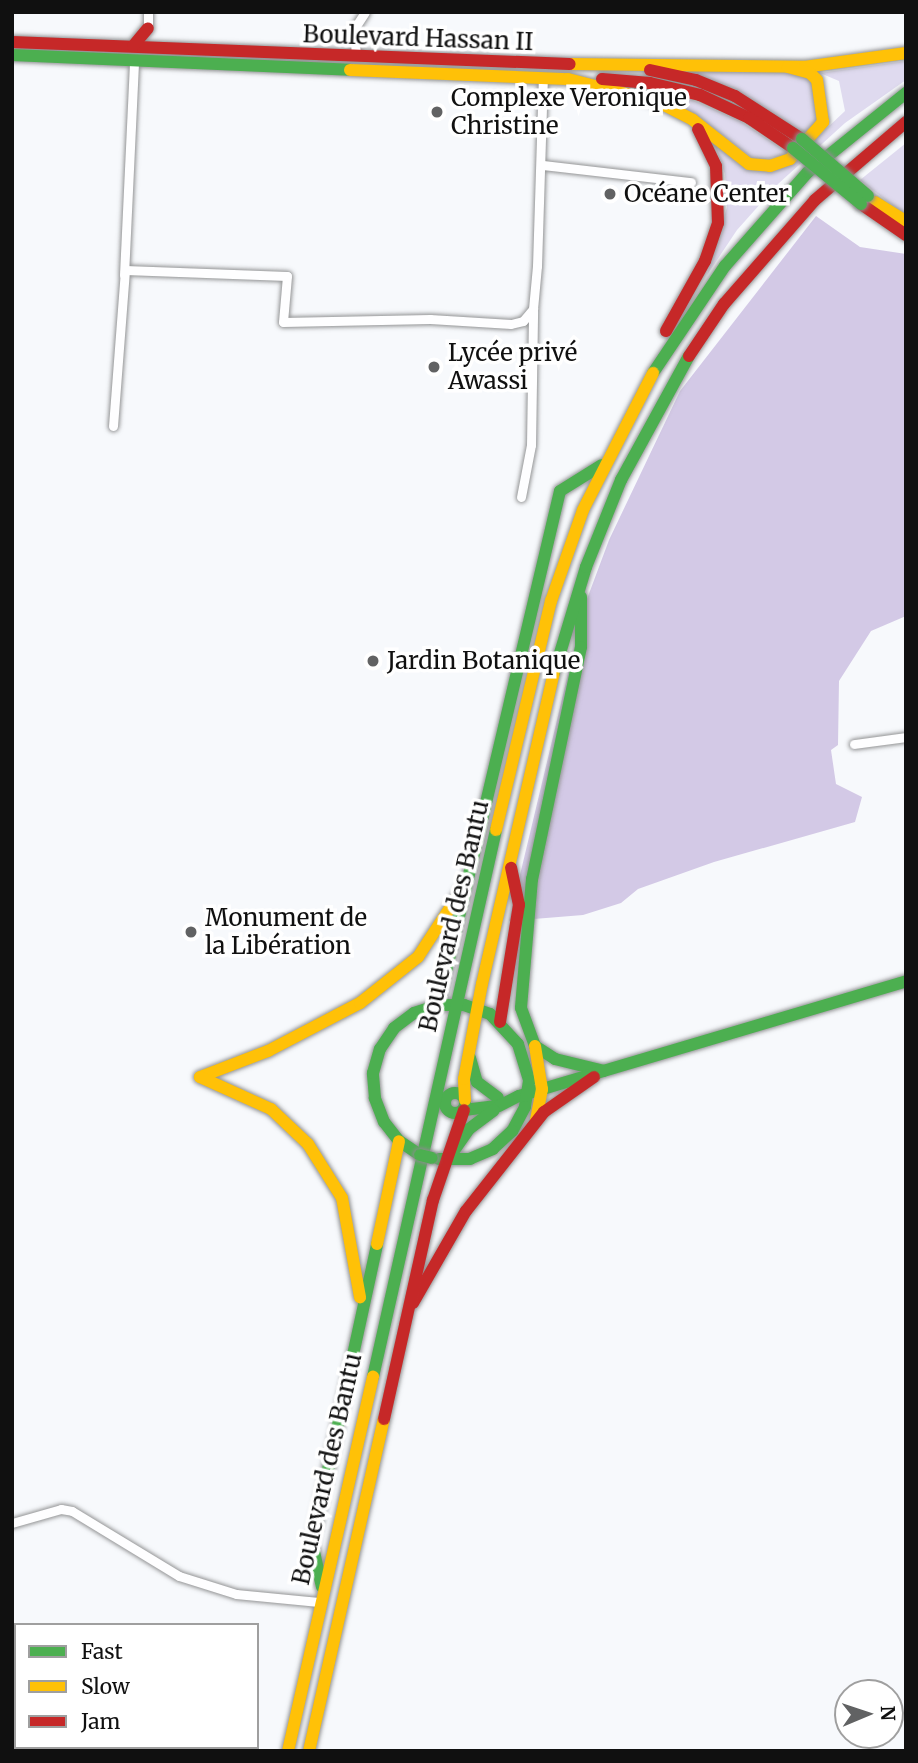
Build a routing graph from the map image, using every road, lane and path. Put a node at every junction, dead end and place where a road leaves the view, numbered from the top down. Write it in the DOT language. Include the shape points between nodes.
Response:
graph roads {
  1 [pos="148,12"];
  2 [pos="352,12"];
  3 [pos="365,12"];
  4 [pos="148,28"];
  5 [pos="354,29"];
  6 [pos="12,41"];
  7 [pos="133,47"];
  8 [pos="160,48"];
  9 [pos="906,53"];
  10 [pos="12,55"];
  11 [pos="356,57"];
  12 [pos="134,60"];
  13 [pos="570,64"];
  14 [pos="788,67"];
  15 [pos="543,79"];
  16 [pos="568,79"];
  17 [pos="906,93"];
  18 [pos="687,118"];
  19 [pos="906,124"];
  20 [pos="797,143"];
  21 [pos="543,165"];
  22 [pos="691,182"];
  23 [pos="864,200"];
  24 [pos="906,221"];
  25 [pos="906,235"];
  26 [pos="125,272"];
  27 [pos="533,309"];
  28 [pos="113,426"];
  29 [pos="610,446"];
  30 [pos="602,465"];
  31 [pos="521,497"];
  32 [pos="581,582"];
  33 [pos="906,737"];
  34 [pos="854,744"];
  35 [pos="510,863"];
  36 [pos="465,885"];
  37 [pos="906,981"];
  38 [pos="438,1005"];
  39 [pos="458,1005"];
  40 [pos="478,1010"];
  41 [pos="499,1022"];
  42 [pos="534,1046"];
  43 [pos="469,1052"];
  44 [pos="604,1071"];
  45 [pos="542,1089"];
  46 [pos="523,1094"];
  47 [pos="445,1101"];
  48 [pos="498,1102"];
  49 [pos="464,1105"];
  50 [pos="535,1124"];
  51 [pos="400,1141"];
  52 [pos="432,1158"];
  53 [pos="433,1200"];
  54 [pos="361,1308"];
  55 [pos="383,1315"];
  56 [pos="403,1322"];
  57 [pos="12,1523"];
  58 [pos="322,1587"];
  59 [pos="318,1602"];
  60 [pos="309,1750"];
  61 [pos="288,1751"];
  1 -- 4 [label="street"];
  2 -- 5 [label="street"];
  3 -- 5 [label="street"];
  4 -- 7 [label="main road"];
  4 -- 8 [label="main road"];
  5 -- 11 [label="street"];
  6 -- 7 [label="main road, Boulevard Hassan II"];
  7 -- 8 [label="main road, Boulevard Hassan II"];
  8 -- 11 [label="main road, Boulevard Hassan II"];
  9 -- 14 [label="main road" via="847,64"];
  10 -- 12 [label="main road, Boulevard Hassan II"];
  11 -- 13 [label="main road, Boulevard Hassan II"];
  12 -- 15 [label="main road, Boulevard Hassan II"];
  12 -- 26 [label="street"];
  13 -- 14 [label="main road"];
  13 -- 20 [label="main road" via="644,69 696,80 749,104"];
  14 -- 18 [label="main road" via="810,73 817,80 824,117 805,145 782,163 750,164"];
  15 -- 16 [label="main road, Boulevard Hassan II"];
  15 -- 21 [label="street"];
  16 -- 18 [label="main road" via="658,102"];
  16 -- 20 [label="main road" via="630,81 687,91"];
  17 -- 29 [label="main road, Boulevard des Bantu" via="819,161 749,237 695,306"];
  18 -- 29 [label="main road" via="701,132 716,166 720,203 716,235 624,406"];
  19 -- 32 [label="main road, Boulevard des Bantu" via="839,177 750,272 690,352 626,471"];
  20 -- 23 [label="main road, bridge"];
  21 -- 22 [label="street"];
  21 -- 27 [label="street"];
  23 -- 24 [label="main road"];
  23 -- 25 [label="main road"];
  26 -- 27 [label="street" via="287,275 284,322 430,319 511,324"];
  26 -- 28 [label="street"];
  27 -- 31 [label="street" via="531,445"];
  29 -- 30 [label="main road, Boulevard des Bantu"];
  30 -- 36 [label="main road" via="560,491"];
  30 -- 39 [label="main road, Boulevard des Bantu" via="551,601"];
  32 -- 35 [label="main road, Boulevard des Bantu" via="551,685"];
  32 -- 42 [label="main road" via="581,647 532,879 521,1008"];
  33 -- 34 [label="street"];
  35 -- 40 [label="main road, Boulevard des Bantu"];
  35 -- 41 [label="main road" via="519,905"];
  36 -- 38 [label="main road"];
  36 -- 54 [label="main road" via="418,957 360,1003 268,1051 200,1077 271,1109 308,1144 342,1198 356,1256"];
  37 -- 44 [label="main road"];
  38 -- 39 [label="main road"];
  38 -- 51 [label="main road" via="414,1013 394,1028 380,1049 373,1073 383,1122"];
  39 -- 40 [label="main road"];
  39 -- 47 [label="main road"];
  39 -- 52 [label="main road, Boulevard des Bantu" via="426,1133"];
  40 -- 41 [label="main road"];
  40 -- 43 [label="main road, Boulevard des Bantu"];
  41 -- 46 [label="main road" via="524,1054"];
  42 -- 44 [label="main road" via="555,1059"];
  42 -- 45 [label="main road"];
  43 -- 48 [label="main road" via="477,1082"];
  43 -- 49 [label="main road, Boulevard des Bantu"];
  44 -- 45 [label="main road"];
  44 -- 50 [label="main road" via="544,1112"];
  45 -- 46 [label="main road"];
  45 -- 50 [label="main road"];
  46 -- 48 [label="main road"];
  46 -- 52 [label="main road" via="513,1131 493,1149 470,1159"];
  47 -- 49 [label="main road" via="458,1093"];
  47 -- 55 [label="main road"];
  48 -- 49 [label="main road"];
  48 -- 53 [label="main road" via="463,1135"];
  49 -- 52 [label="main road, Boulevard des Bantu"];
  50 -- 56 [label="main road" via="466,1210"];
  51 -- 52 [label="main road"];
  51 -- 54 [label="main road"];
  52 -- 53 [label="main road, Boulevard des Bantu"];
  52 -- 55 [label="main road, Boulevard des Bantu"];
  53 -- 56 [label="main road, Boulevard des Bantu"];
  54 -- 58 [label="main road" via="312,1543"];
  55 -- 58 [label="main road, Boulevard des Bantu"];
  56 -- 60 [label="main road, Boulevard des Bantu"];
  57 -- 59 [label="street" via="61,1508 179,1576 236,1594"];
  58 -- 59 [label="main road, Boulevard des Bantu"];
  59 -- 61 [label="main road, Boulevard des Bantu"];
}
